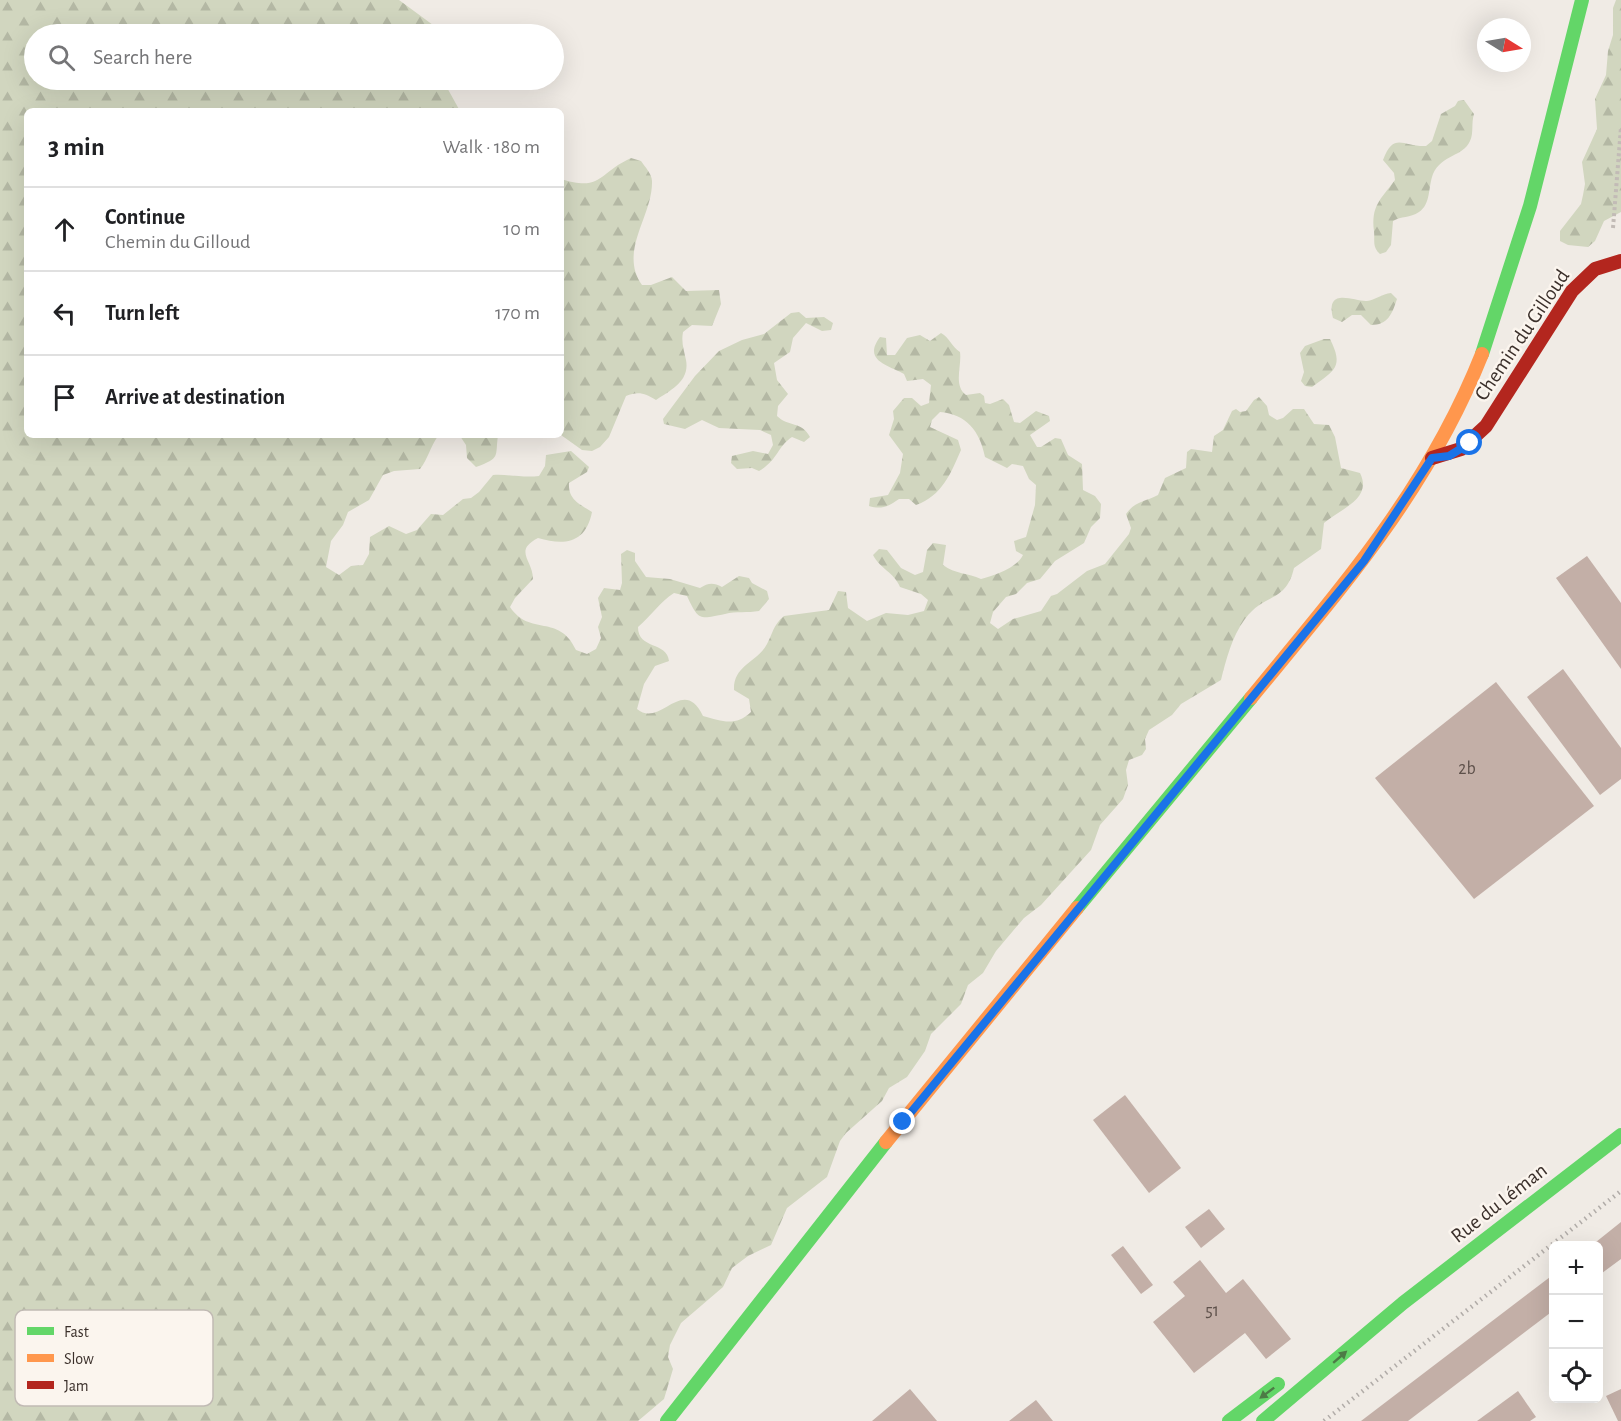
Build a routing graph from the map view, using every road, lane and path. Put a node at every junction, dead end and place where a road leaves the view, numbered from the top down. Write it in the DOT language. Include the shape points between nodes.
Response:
graph roads {
  1 [pos="1582,0"];
  2 [pos="1621,127"];
  3 [pos="1616,261"];
  4 [pos="1432,458"];
  5 [pos="1621,1135"];
  6 [pos="1403,1304"];
  7 [pos="1326,1348"];
  8 [pos="1286,1378"];
  9 [pos="667,1421"];
  10 [pos="1229,1421"];
  11 [pos="1263,1421"];
  1 -- 4 [label="street" via="1538,182 1507,288 1459,407"];
  2 -- 3 [label="path"];
  3 -- 4 [label="street, Chemin du Gilloud" via="1593,269 1568,296 1513,385 1470,443 1449,456"];
  4 -- 9 [label="street" via="1364,561 818,1226"];
  5 -- 6 [label="street, Rue du Léman"];
  6 -- 7 [label="street, Rue du Léman"];
  11 -- 6 [label="street, Rue du Léman, one-way"];
  8 -- 10 [label="street, one-way"];
}
